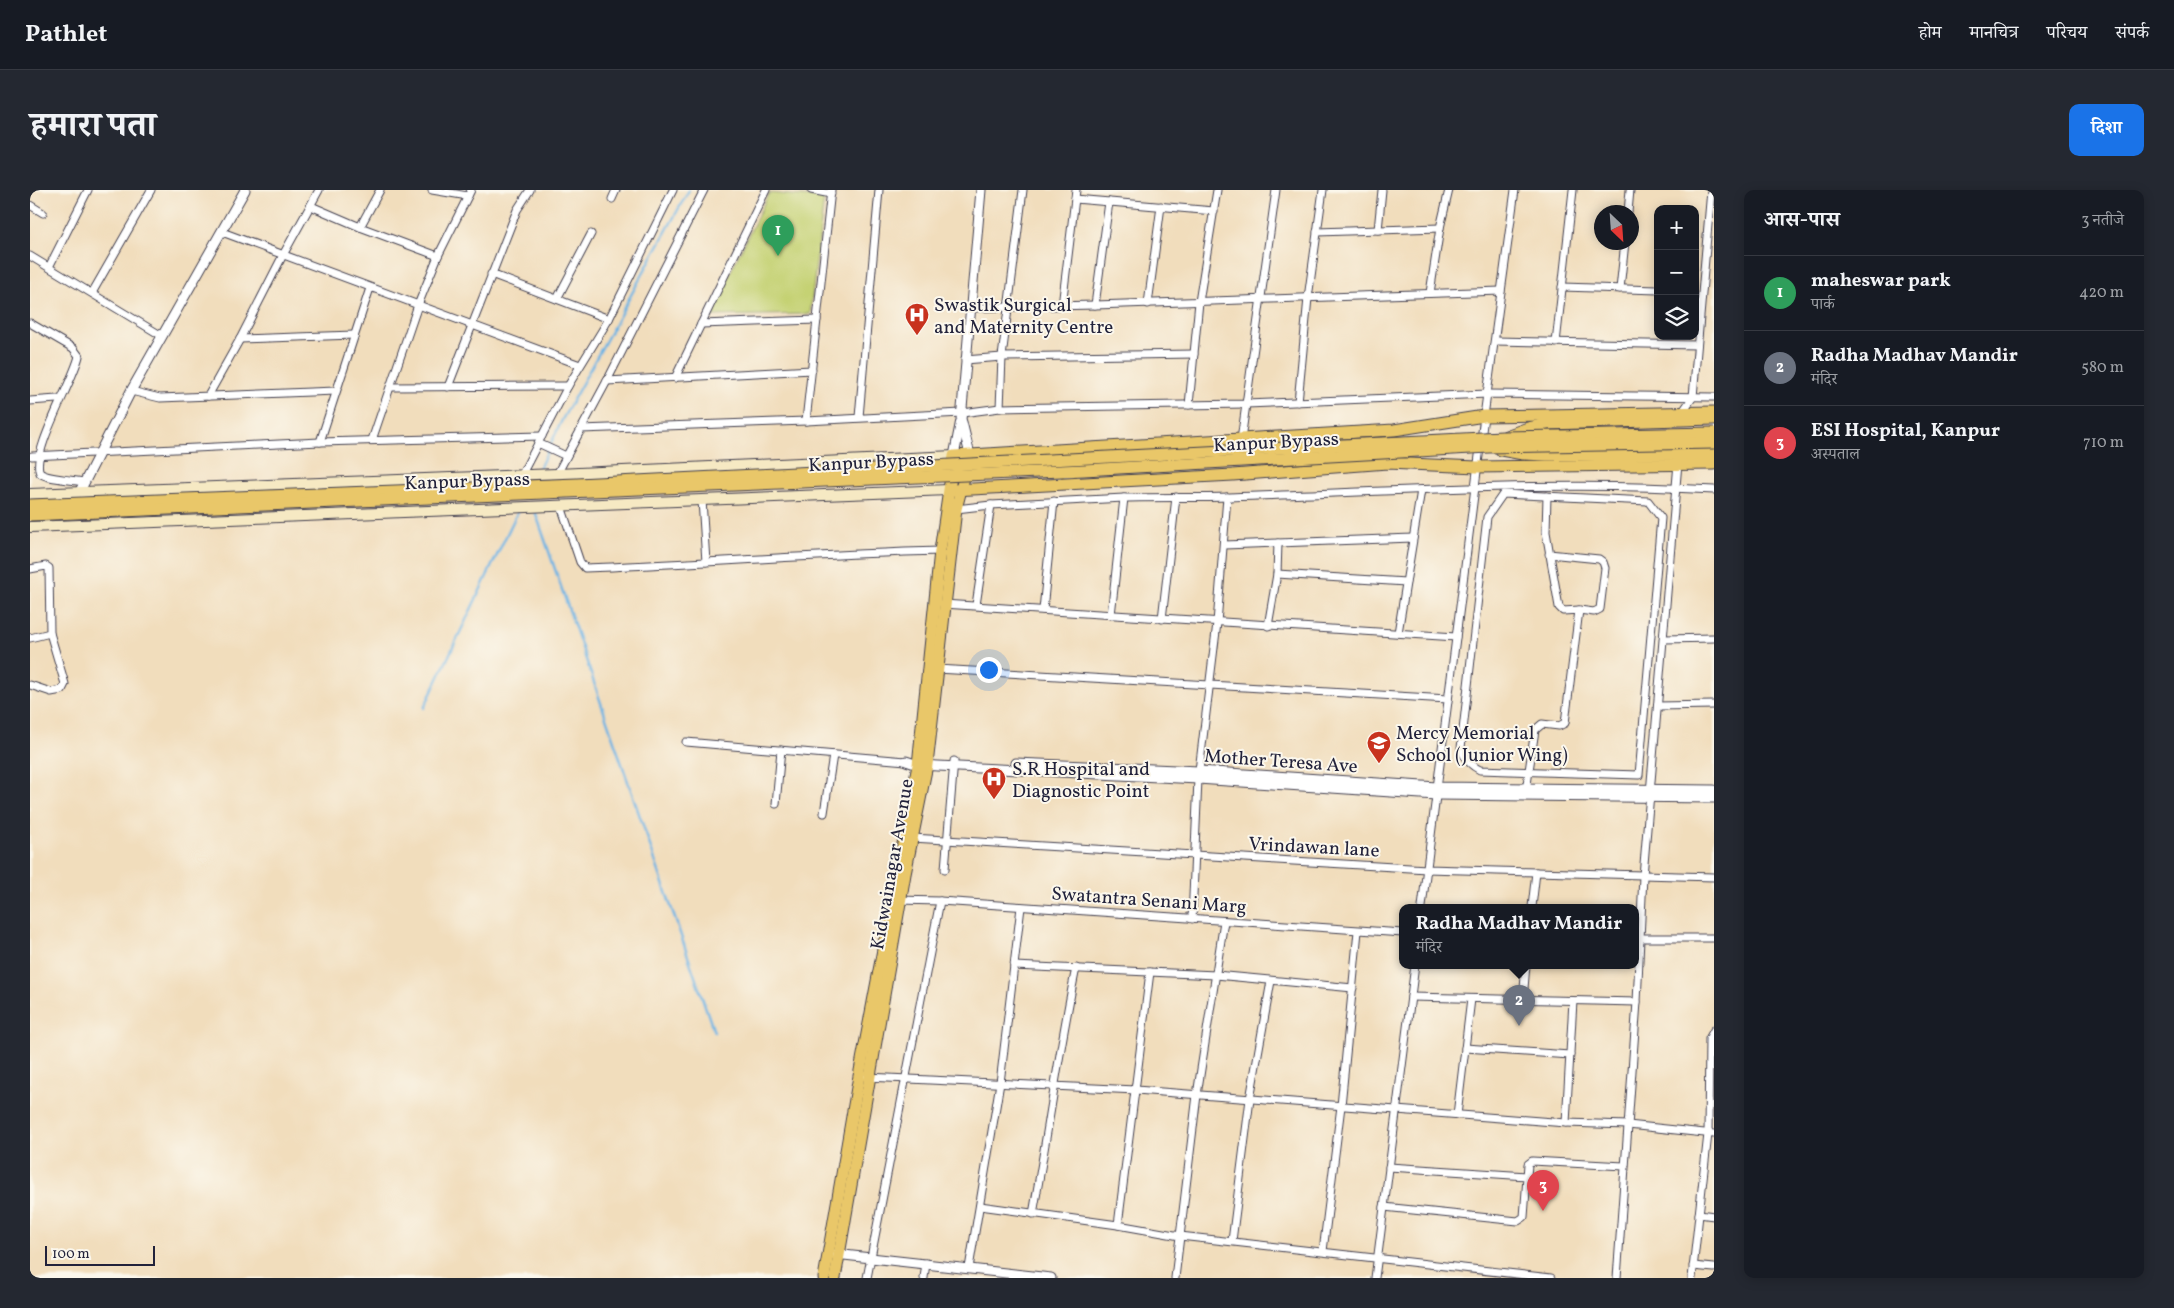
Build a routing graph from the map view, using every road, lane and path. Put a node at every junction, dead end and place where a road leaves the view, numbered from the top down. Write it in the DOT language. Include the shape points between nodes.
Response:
graph roads {
  1 [pos="88,190"];
  2 [pos="151,190"];
  3 [pos="245,190"];
  4 [pos="319,190"];
  5 [pos="380,190"];
  6 [pos="432,190"];
  7 [pos="530,190"];
  8 [pos="616,190"];
  9 [pos="673,190"];
  10 [pos="704,190"];
  11 [pos="766,190"];
  12 [pos="811,190"];
  13 [pos="879,190"];
  14 [pos="981,190"];
  15 [pos="1023,190"];
  16 [pos="1076,190"];
  17 [pos="1217,190"];
  18 [pos="1276,190"];
  19 [pos="1323,190"];
  20 [pos="1382,190"];
  21 [pos="1449,190"];
  22 [pos="1515,190"];
  23 [pos="1573,190"];
  24 [pos="1630,190"];
  25 [pos="1711,190"];
  26 [pos="831,192"];
  27 [pos="469,193"];
  28 [pos="612,198"];
  29 [pos="1075,199"];
  30 [pos="1109,202"];
  31 [pos="30,205"];
  32 [pos="1629,205"];
  33 [pos="311,206"];
  34 [pos="1162,206"];
  35 [pos="1214,211"];
  36 [pos="43,213"];
  37 [pos="360,227"];
  38 [pos="1440,228"];
  39 [pos="1378,230"];
  40 [pos="222,232"];
  41 [pos="1317,232"];
  42 [pos="591,234"];
  43 [pos="1624,250"];
  44 [pos="282,255"];
  45 [pos="30,256"];
  46 [pos="438,256"];
  47 [pos="49,267"];
  48 [pos="491,274"];
  49 [pos="1562,287"];
  50 [pos="370,288"];
  51 [pos="1620,289"];
  52 [pos="1654,290"];
  53 [pos="1501,291"];
  54 [pos="1699,291"];
  55 [pos="92,293"];
  56 [pos="1430,293"];
  57 [pos="1699,295"];
  58 [pos="1308,298"];
  59 [pos="557,300"];
  60 [pos="1260,300"];
  61 [pos="1199,302"];
  62 [pos="1148,304"];
  63 [pos="418,305"];
  64 [pos="1095,305"];
  65 [pos="1062,306"];
  66 [pos="971,308"];
  67 [pos="1009,308"];
  68 [pos="609,319"];
  69 [pos="817,320"];
  70 [pos="30,323"];
  71 [pos="702,324"];
  72 [pos="470,326"];
  73 [pos="354,335"];
  74 [pos="162,336"];
  75 [pos="240,339"];
  76 [pos="1494,342"];
  77 [pos="1556,343"];
  78 [pos="1697,345"];
  79 [pos="1194,354"];
  80 [pos="1002,357"];
  81 [pos="965,360"];
  82 [pos="580,365"];
  83 [pos="812,370"];
  84 [pos="676,378"];
  85 [pos="607,381"];
  86 [pos="568,386"];
  87 [pos="448,387"];
  88 [pos="391,388"];
  89 [pos="131,391"];
  90 [pos="336,391"];
  91 [pos="1488,394"];
  92 [pos="208,396"];
  93 [pos="1693,397"];
  94 [pos="1714,397"];
  95 [pos="57,399"];
  96 [pos="30,401"];
  97 [pos="1298,402"];
  98 [pos="1246,404"];
  99 [pos="1189,405"];
  100 [pos="1000,408"];
  101 [pos="1683,411"];
  102 [pos="1714,412"];
  103 [pos="961,416"];
  104 [pos="1484,416"];
  105 [pos="859,417"];
  106 [pos="1714,419"];
  107 [pos="806,421"];
  108 [pos="581,429"];
  109 [pos="1714,433"];
  110 [pos="542,436"];
  111 [pos="1502,437"];
  112 [pos="372,440"];
  113 [pos="1241,440"];
  114 [pos="320,442"];
  115 [pos="538,443"];
  116 [pos="1714,443"];
  117 [pos="1489,447"];
  118 [pos="99,453"];
  119 [pos="1714,454"];
  120 [pos="563,455"];
  121 [pos="970,455"];
  122 [pos="32,456"];
  123 [pos="954,456"];
  124 [pos="1678,463"];
  125 [pos="1714,464"];
  126 [pos="1477,467"];
  127 [pos="526,474"];
  128 [pos="553,474"];
  129 [pos="83,486"];
  130 [pos="1476,488"];
  131 [pos="1677,488"];
  132 [pos="960,489"];
  133 [pos="948,490"];
  134 [pos="1421,490"];
  135 [pos="1714,490"];
  136 [pos="30,494"];
  137 [pos="1547,496"];
  138 [pos="1176,497"];
  139 [pos="1227,497"];
  140 [pos="1124,498"];
  141 [pos="702,500"];
  142 [pos="1054,502"];
  143 [pos="30,505"];
  144 [pos="991,505"];
  145 [pos="561,506"];
  146 [pos="956,509"];
  147 [pos="30,515"];
  148 [pos="30,527"];
  149 [pos="1414,538"];
  150 [pos="1278,543"];
  151 [pos="1224,545"];
  152 [pos="940,551"];
  153 [pos="1549,554"];
  154 [pos="706,562"];
  155 [pos="30,569"];
  156 [pos="1277,574"];
  157 [pos="1406,582"];
  158 [pos="939,603"];
  159 [pos="976,605"];
  160 [pos="1043,610"];
  161 [pos="1578,610"];
  162 [pos="1111,615"];
  163 [pos="1162,619"];
  164 [pos="1217,623"];
  165 [pos="1268,626"];
  166 [pos="50,633"];
  167 [pos="1398,634"];
  168 [pos="1456,637"];
  169 [pos="30,638"];
  170 [pos="1664,638"];
  171 [pos="1714,638"];
  172 [pos="937,669"];
  173 [pos="1209,684"];
  174 [pos="30,685"];
  175 [pos="1448,700"];
  176 [pos="1714,705"];
  177 [pos="1658,706"];
  178 [pos="686,742"];
  179 [pos="781,750"];
  180 [pos="833,755"];
  181 [pos="906,761"];
  182 [pos="923,762"];
  183 [pos="954,763"];
  184 [pos="1528,772"];
  185 [pos="1198,775"];
  186 [pos="1714,790"];
  187 [pos="1436,791"];
  188 [pos="1526,792"];
  189 [pos="1650,794"];
  190 [pos="1714,798"];
  191 [pos="776,804"];
  192 [pos="824,814"];
  193 [pos="912,838"];
  194 [pos="949,840"];
  195 [pos="1194,855"];
  196 [pos="945,869"];
  197 [pos="1427,869"];
  198 [pos="1536,872"];
  199 [pos="1643,876"];
  200 [pos="1714,877"];
  201 [pos="896,900"];
  202 [pos="940,901"];
  203 [pos="1422,904"];
  204 [pos="1532,904"];
  205 [pos="1022,907"];
  206 [pos="1192,918"];
  207 [pos="1224,921"];
  208 [pos="1639,926"];
  209 [pos="1358,931"];
  210 [pos="1399,933"];
  211 [pos="1639,938"];
  212 [pos="1714,938"];
  213 [pos="1014,966"];
  214 [pos="1076,968"];
  215 [pos="1414,969"];
  216 [pos="1526,969"];
  217 [pos="1638,969"];
  218 [pos="1150,972"];
  219 [pos="1216,975"];
  220 [pos="1271,980"];
  221 [pos="1353,988"];
  222 [pos="1411,997"];
  223 [pos="1471,999"];
  224 [pos="1523,1000"];
  225 [pos="1573,1001"];
  226 [pos="1637,1002"];
  227 [pos="1714,1030"];
  228 [pos="1465,1048"];
  229 [pos="1570,1055"];
  230 [pos="865,1077"];
  231 [pos="905,1080"];
  232 [pos="1000,1083"];
  233 [pos="1055,1087"];
  234 [pos="1136,1090"];
  235 [pos="1197,1094"];
  236 [pos="1250,1099"];
  237 [pos="1341,1106"];
  238 [pos="1396,1111"];
  239 [pos="1457,1115"];
  240 [pos="1566,1123"];
  241 [pos="1628,1125"];
  242 [pos="1711,1134"];
  243 [pos="1624,1166"];
  244 [pos="1389,1167"];
  245 [pos="1527,1176"];
  246 [pos="980,1206"];
  247 [pos="1384,1207"];
  248 [pos="1034,1214"];
  249 [pos="1699,1214"];
  250 [pos="1714,1216"];
  251 [pos="1118,1225"];
  252 [pos="1180,1236"];
  253 [pos="1232,1242"];
  254 [pos="1322,1251"];
  255 [pos="834,1254"];
  256 [pos="870,1257"];
  257 [pos="1378,1257"];
  258 [pos="926,1263"];
  259 [pos="1694,1266"];
  260 [pos="969,1268"];
  261 [pos="1714,1268"];
  262 [pos="824,1278"];
  263 [pos="835,1278"];
  264 [pos="867,1278"];
  265 [pos="924,1278"];
  266 [pos="1051,1278"];
  267 [pos="1175,1278"];
  268 [pos="1375,1278"];
  269 [pos="1551,1278"];
  270 [pos="1617,1278"];
  271 [pos="1692,1278"];
  1 -- 47 [label="street"];
  2 -- 55 [label="street"];
  3 -- 40 [label="street"];
  4 -- 33 [label="street"];
  5 -- 37 [label="street"];
  6 -- 27 [label="street"];
  7 -- 48 [label="street" via="517,210"];
  8 -- 28 [label="street"];
  9 -- 68 [label="street"];
  10 -- 85 [label="street"];
  11 -- 71 [label="street"];
  12 -- 26 [label="street"];
  13 -- 105 [label="street"];
  14 -- 66 [label="street"];
  15 -- 67 [label="street"];
  16 -- 29 [label="street"];
  17 -- 35 [label="street"];
  18 -- 60 [label="street"];
  19 -- 41 [label="street"];
  20 -- 39 [label="street"];
  21 -- 38 [label="street"];
  22 -- 53 [label="street"];
  23 -- 49 [label="street"];
  24 -- 32 [label="street"];
  25 -- 54 [label="street"];
  26 -- 69 [label="street"];
  27 -- 46 [label="street"];
  29 -- 30 [label="street"];
  29 -- 65 [label="street"];
  30 -- 34 [label="street"];
  30 -- 64 [label="street"];
  31 -- 36 [label="street"];
  33 -- 37 [label="street"];
  33 -- 44 [label="street"];
  34 -- 35 [label="street"];
  34 -- 62 [label="street"];
  35 -- 61 [label="street"];
  37 -- 46 [label="street"];
  38 -- 39 [label="street"];
  38 -- 56 [label="street"];
  39 -- 41 [label="street"];
  40 -- 44 [label="street"];
  40 -- 74 [label="street"];
  41 -- 58 [label="street"];
  42 -- 59 [label="street"];
  43 -- 51 [label="street"];
  44 -- 50 [label="street"];
  44 -- 75 [label="street"];
  45 -- 47 [label="street"];
  46 -- 63 [label="street"];
  47 -- 55 [label="street"];
  48 -- 59 [label="street"];
  48 -- 72 [label="street"];
  49 -- 51 [label="street"];
  49 -- 77 [label="street"];
  50 -- 63 [label="street"];
  50 -- 73 [label="street"];
  51 -- 52 [label="street"];
  53 -- 56 [label="street"];
  53 -- 76 [label="street"];
  55 -- 74 [label="street"];
  56 -- 58 [label="street"];
  57 -- 78 [label="street"];
  58 -- 60 [label="street"];
  58 -- 97 [label="street"];
  59 -- 68 [label="street"];
  60 -- 61 [label="street"];
  60 -- 98 [label="street"];
  61 -- 62 [label="street"];
  61 -- 79 [label="street"];
  62 -- 64 [label="street"];
  63 -- 72 [label="street"];
  63 -- 88 [label="street"];
  64 -- 65 [label="street"];
  65 -- 67 [label="street"];
  66 -- 67 [label="street"];
  66 -- 81 [label="street"];
  67 -- 80 [label="street"];
  68 -- 82 [label="street"];
  69 -- 71 [label="street"];
  69 -- 83 [label="street"];
  70 -- 95 [label="street" via="73,348 79,356"];
  71 -- 84 [label="street"];
  72 -- 82 [label="street"];
  72 -- 87 [label="street"];
  73 -- 75 [label="street"];
  73 -- 90 [label="street"];
  74 -- 89 [label="street"];
  75 -- 92 [label="street"];
  76 -- 77 [label="street"];
  76 -- 91 [label="street"];
  77 -- 78 [label="street"];
  78 -- 93 [label="street"];
  79 -- 80 [label="street"];
  79 -- 99 [label="street"];
  80 -- 81 [label="street"];
  80 -- 100 [label="street"];
  81 -- 103 [label="street"];
  82 -- 86 [label="street"];
  83 -- 84 [label="street"];
  83 -- 107 [label="street"];
  84 -- 85 [label="street"];
  85 -- 108 [label="street"];
  86 -- 87 [label="street"];
  86 -- 110 [label="street"];
  87 -- 88 [label="street"];
  88 -- 112 [label="street"];
  89 -- 92 [label="street" via="160,398"];
  89 -- 118 [label="street"];
  90 -- 92 [label="street"];
  90 -- 114 [label="street"];
  91 -- 93 [label="street"];
  91 -- 97 [label="street"];
  91 -- 104 [label="street"];
  93 -- 94 [label="street"];
  93 -- 101 [label="street"];
  95 -- 96 [label="street"];
  95 -- 122 [label="street" via="37,438"];
  97 -- 98 [label="street"];
  98 -- 99 [label="street"];
  98 -- 113 [label="street"];
  99 -- 100 [label="street"];
  100 -- 103 [label="street"];
  101 -- 102 [label="main road"];
  101 -- 104 [label="main road"];
  103 -- 105 [label="street"];
  103 -- 121 [label="street"];
  103 -- 123 [label="street"];
  104 -- 113 [label="main road" via="1394,430"];
  104 -- 126 [label="street"];
  105 -- 107 [label="street"];
  106 -- 111 [label="main road" via="1548,424"];
  107 -- 108 [label="street"];
  108 -- 120 [label="street"];
  109 -- 111 [label="main road, Kanpur Bypass, bridge"];
  110 -- 112 [label="street"];
  110 -- 115 [label="street"];
  111 -- 143 [label="main road, Kanpur Bypass, bridge" via="577,484"];
  112 -- 114 [label="street"];
  113 -- 121 [label="main road"];
  114 -- 118 [label="street"];
  115 -- 120 [label="street"];
  115 -- 127 [label="street"];
  116 -- 117 [label="main road, Kanpur Bypass, bridge"];
  117 -- 119 [label="main road, bridge" via="1547,455"];
  117 -- 147 [label="main road, Kanpur Bypass, bridge" via="1084,470"];
  118 -- 122 [label="street"];
  118 -- 129 [label="street"];
  120 -- 128 [label="street"];
  121 -- 123 [label="main road"];
  121 -- 132 [label="main road, Kidwainagar Avenue"];
  122 -- 129 [label="street" via="34,467 41,474"];
  123 -- 128 [label="main road"];
  123 -- 133 [label="main road, Kidwainagar Avenue"];
  124 -- 125 [label="main road"];
  124 -- 126 [label="main road"];
  124 -- 131 [label="street"];
  126 -- 130 [label="street"];
  126 -- 132 [label="main road" via="1387,463 1233,475"];
  127 -- 128 [label="main road"];
  127 -- 129 [label="main road"];
  129 -- 136 [label="main road"];
  130 -- 131 [label="street"];
  130 -- 134 [label="street"];
  130 -- 168 [label="street"];
  131 -- 135 [label="street"];
  131 -- 170 [label="street"];
  132 -- 133 [label="main road"];
  132 -- 146 [label="main road, Kidwainagar Avenue"];
  133 -- 141 [label="main road"];
  133 -- 152 [label="main road, Kidwainagar Avenue"];
  134 -- 139 [label="street"];
  134 -- 149 [label="street"];
  137 -- 153 [label="street" via="1545,519"];
  137 -- 184 [label="street" via="1504,494 1487,517 1461,748 1472,766 1480,770"];
  137 -- 184 [label="street" via="1648,501 1661,518 1638,775"];
  138 -- 139 [label="street"];
  138 -- 140 [label="street"];
  138 -- 163 [label="street"];
  139 -- 151 [label="street"];
  140 -- 142 [label="street"];
  140 -- 162 [label="street"];
  141 -- 145 [label="main road"];
  141 -- 154 [label="street"];
  142 -- 144 [label="street"];
  142 -- 160 [label="street"];
  144 -- 146 [label="street"];
  144 -- 159 [label="street"];
  145 -- 148 [label="main road"];
  145 -- 154 [label="street" via="585,568"];
  146 -- 158 [label="main road, Kidwainagar Avenue"];
  149 -- 150 [label="street"];
  149 -- 157 [label="street"];
  150 -- 151 [label="street"];
  150 -- 156 [label="street"];
  151 -- 164 [label="street"];
  152 -- 154 [label="street" via="838,553"];
  152 -- 158 [label="main road, Kidwainagar Avenue"];
  153 -- 161 [label="street" via="1559,607 1563,611"];
  153 -- 161 [label="street" via="1603,562 1600,609 1594,612"];
  155 -- 166 [label="street" via="49,568"];
  156 -- 157 [label="street"];
  156 -- 165 [label="street"];
  157 -- 167 [label="street"];
  158 -- 159 [label="street"];
  158 -- 172 [label="main road, Kidwainagar Avenue"];
  158 -- 182 [label="main road, Kidwainagar Avenue"];
  159 -- 160 [label="street"];
  160 -- 162 [label="street"];
  161 -- 184 [label="street" via="1565,723 1559,726 1542,724 1536,728"];
  162 -- 163 [label="street"];
  163 -- 164 [label="street"];
  164 -- 165 [label="street"];
  164 -- 173 [label="street"];
  165 -- 167 [label="street"];
  166 -- 169 [label="street"];
  166 -- 174 [label="street" via="64,687 58,692 51,692"];
  167 -- 168 [label="street"];
  168 -- 175 [label="street"];
  170 -- 171 [label="street"];
  170 -- 177 [label="street"];
  172 -- 173 [label="street"];
  172 -- 182 [label="main road, Kidwainagar Avenue"];
  173 -- 175 [label="street"];
  173 -- 185 [label="street"];
  175 -- 187 [label="street"];
  176 -- 177 [label="street"];
  177 -- 189 [label="street"];
  178 -- 179 [label="street"];
  179 -- 180 [label="street"];
  179 -- 191 [label="street"];
  180 -- 181 [label="street"];
  180 -- 192 [label="street"];
  181 -- 182 [label="street"];
  182 -- 183 [label="street"];
  182 -- 193 [label="main road, Kidwainagar Avenue"];
  182 -- 201 [label="main road, Kidwainagar Avenue"];
  183 -- 185 [label="street"];
  183 -- 194 [label="street"];
  184 -- 188 [label="street"];
  185 -- 187 [label="street"];
  185 -- 195 [label="street"];
  186 -- 189 [label="street"];
  187 -- 188 [label="street"];
  187 -- 197 [label="street"];
  188 -- 189 [label="street"];
  189 -- 190 [label="street"];
  189 -- 199 [label="street"];
  193 -- 194 [label="street, Vrindawan lane"];
  193 -- 201 [label="main road, Kidwainagar Avenue"];
  194 -- 195 [label="street, Vrindawan lane"];
  194 -- 196 [label="street"];
  195 -- 197 [label="street, Vrindawan lane"];
  195 -- 206 [label="street"];
  197 -- 198 [label="street, Vrindawan lane"];
  197 -- 203 [label="street"];
  198 -- 199 [label="street, Vrindawan lane"];
  198 -- 204 [label="street"];
  199 -- 200 [label="street, Vrindawan lane"];
  199 -- 208 [label="street"];
  201 -- 202 [label="street, Swatantra Senani Marg"];
  201 -- 230 [label="main road, Kidwainagar Avenue"];
  202 -- 205 [label="street, Swatantra Senani Marg"];
  202 -- 231 [label="street"];
  205 -- 206 [label="street, Swatantra Senani Marg"];
  205 -- 213 [label="street"];
  206 -- 207 [label="street, Swatantra Senani Marg"];
  207 -- 209 [label="street, Swatantra Senani Marg"];
  207 -- 219 [label="street"];
  209 -- 210 [label="street, Swatantra Senani Marg"];
  209 -- 221 [label="street"];
  211 -- 212 [label="street"];
  213 -- 214 [label="street"];
  213 -- 232 [label="street"];
  214 -- 218 [label="street"];
  214 -- 233 [label="street"];
  215 -- 222 [label="street"];
  216 -- 224 [label="street"];
  217 -- 226 [label="street"];
  218 -- 219 [label="street"];
  218 -- 234 [label="street"];
  219 -- 220 [label="street"];
  219 -- 235 [label="street"];
  220 -- 221 [label="street"];
  220 -- 236 [label="street"];
  221 -- 237 [label="street"];
  222 -- 223 [label="street"];
  222 -- 238 [label="street"];
  223 -- 224 [label="street"];
  223 -- 228 [label="street"];
  224 -- 225 [label="street"];
  225 -- 226 [label="street"];
  225 -- 229 [label="street"];
  226 -- 241 [label="street"];
  227 -- 242 [label="street" via="1709,1040"];
  228 -- 229 [label="street"];
  228 -- 239 [label="street"];
  229 -- 240 [label="street"];
  230 -- 231 [label="street"];
  230 -- 255 [label="main road, Kidwainagar Avenue"];
  231 -- 232 [label="street"];
  231 -- 256 [label="street"];
  232 -- 233 [label="street"];
  232 -- 246 [label="street"];
  233 -- 234 [label="street"];
  233 -- 248 [label="street"];
  234 -- 235 [label="street"];
  234 -- 251 [label="street"];
  235 -- 236 [label="street"];
  235 -- 252 [label="street"];
  236 -- 237 [label="street"];
  236 -- 253 [label="street"];
  237 -- 238 [label="street"];
  237 -- 254 [label="street"];
  238 -- 239 [label="street"];
  238 -- 244 [label="street"];
  239 -- 240 [label="street"];
  240 -- 241 [label="street"];
  241 -- 242 [label="street"];
  241 -- 243 [label="street"];
  242 -- 249 [label="street"];
  243 -- 245 [label="street" via="1536,1160 1528,1164"];
  243 -- 270 [label="street"];
  244 -- 245 [label="street"];
  244 -- 247 [label="street"];
  245 -- 247 [label="street" via="1524,1217 1518,1221"];
  246 -- 248 [label="street"];
  246 -- 260 [label="street"];
  247 -- 257 [label="street"];
  248 -- 251 [label="street"];
  249 -- 250 [label="street"];
  249 -- 259 [label="street"];
  251 -- 252 [label="street"];
  252 -- 253 [label="street"];
  252 -- 267 [label="street"];
  253 -- 254 [label="street"];
  254 -- 257 [label="street"];
  255 -- 256 [label="street"];
  255 -- 262 [label="main road, Kidwainagar Avenue"];
  255 -- 263 [label="main road, Kidwainagar Avenue"];
  256 -- 258 [label="street"];
  256 -- 264 [label="street"];
  257 -- 268 [label="street"];
  257 -- 269 [label="street"];
  258 -- 260 [label="street"];
  258 -- 265 [label="street"];
  259 -- 261 [label="street"];
  259 -- 271 [label="street"];
  260 -- 266 [label="street"];
}
